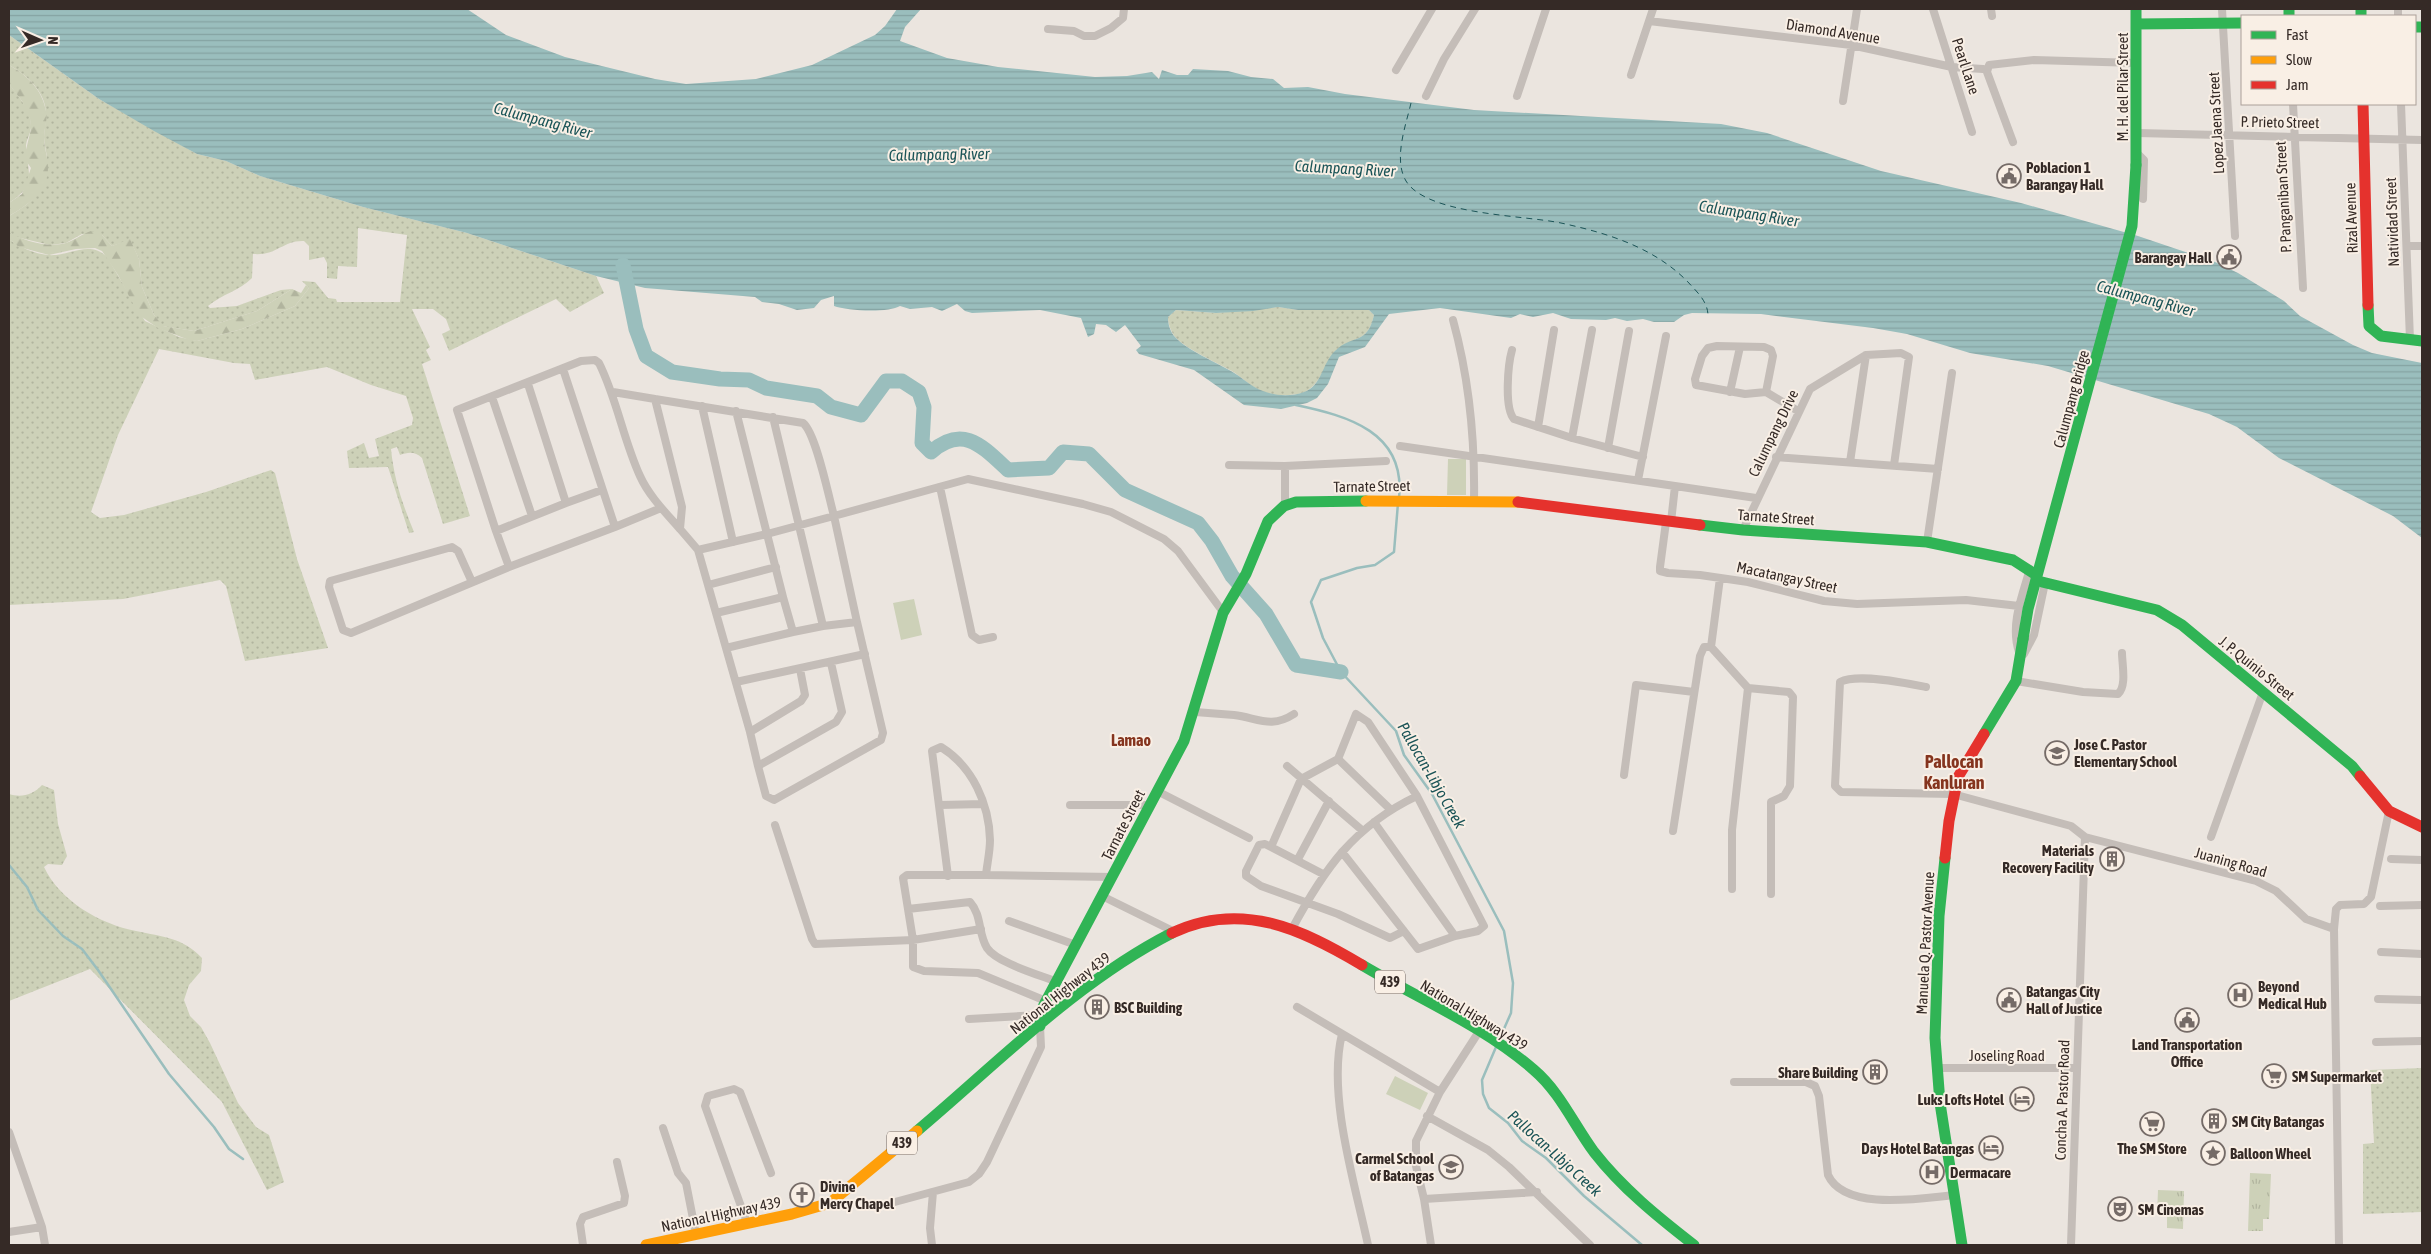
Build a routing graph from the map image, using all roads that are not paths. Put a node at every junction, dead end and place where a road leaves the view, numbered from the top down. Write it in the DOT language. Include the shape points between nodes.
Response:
graph roads {
  1 [pos="1124,9"];
  2 [pos="1476,9"];
  3 [pos="1546,9"];
  4 [pos="1653,9"];
  5 [pos="1857,9"];
  6 [pos="1933,9"];
  7 [pos="2136,9"];
  8 [pos="2222,9"];
  9 [pos="1428,10"];
  10 [pos="1649,21"];
  11 [pos="2223,23"];
  12 [pos="2241,23"];
  13 [pos="2136,24"];
  14 [pos="1048,29"];
  15 [pos="1851,45"];
  16 [pos="2137,63"];
  17 [pos="1952,67"];
  18 [pos="1983,69"];
  19 [pos="1396,70"];
  20 [pos="1632,76"];
  21 [pos="1426,96"];
  22 [pos="1517,96"];
  23 [pos="1843,101"];
  24 [pos="2293,105"];
  25 [pos="2363,105"];
  26 [pos="2401,105"];
  27 [pos="1972,132"];
  28 [pos="2138,133"];
  29 [pos="2231,135"];
  30 [pos="2295,136"];
  31 [pos="2364,138"];
  32 [pos="2402,139"];
  33 [pos="2422,140"];
  34 [pos="2014,142"];
  35 [pos="2137,153"];
  36 [pos="2136,165"];
  37 [pos="2143,199"];
  38 [pos="2236,236"];
  39 [pos="2407,246"];
  40 [pos="2422,246"];
  41 [pos="2304,288"];
  42 [pos="1453,320"];
  43 [pos="1554,330"];
  44 [pos="1592,330"];
  45 [pos="1629,331"];
  46 [pos="1666,336"];
  47 [pos="2410,340"];
  48 [pos="2422,341"];
  49 [pos="1740,347"];
  50 [pos="1512,350"];
  51 [pos="1866,355"];
  52 [pos="563,369"];
  53 [pos="1952,374"];
  54 [pos="528,384"];
  55 [pos="613,392"];
  56 [pos="1730,392"];
  57 [pos="1766,392"];
  58 [pos="492,397"];
  59 [pos="655,399"];
  60 [pos="702,406"];
  61 [pos="1798,410"];
  62 [pos="736,411"];
  63 [pos="774,417"];
  64 [pos="1538,427"];
  65 [pos="1572,438"];
  66 [pos="1400,446"];
  67 [pos="1608,448"];
  68 [pos="1475,456"];
  69 [pos="1643,457"];
  70 [pos="1776,457"];
  71 [pos="1386,461"];
  72 [pos="1850,462"];
  73 [pos="1229,465"];
  74 [pos="1894,465"];
  75 [pos="1285,466"];
  76 [pos="1938,469"];
  77 [pos="1638,480"];
  78 [pos="1675,486"];
  79 [pos="940,487"];
  80 [pos="602,490"];
  81 [pos="1756,498"];
  82 [pos="1474,500"];
  83 [pos="566,503"];
  84 [pos="1285,505"];
  85 [pos="661,508"];
  86 [pos="532,516"];
  87 [pos="834,516"];
  88 [pos="1669,522"];
  89 [pos="799,526"];
  90 [pos="615,527"];
  91 [pos="680,529"];
  92 [pos="1743,530"];
  93 [pos="496,531"];
  94 [pos="767,534"];
  95 [pos="733,542"];
  96 [pos="1927,542"];
  97 [pos="698,550"];
  98 [pos="510,567"];
  99 [pos="776,567"];
  100 [pos="2031,571"];
  101 [pos="1720,578"];
  102 [pos="472,582"];
  103 [pos="2044,583"];
  104 [pos="708,585"];
  105 [pos="783,597"];
  106 [pos="2019,606"];
  107 [pos="1223,612"];
  108 [pos="716,613"];
  109 [pos="857,622"];
  110 [pos="823,626"];
  111 [pos="793,632"];
  112 [pos="993,637"];
  113 [pos="2023,639"];
  114 [pos="1711,647"];
  115 [pos="726,648"];
  116 [pos="2122,652"];
  117 [pos="866,654"];
  118 [pos="2022,658"];
  119 [pos="831,663"];
  120 [pos="800,669"];
  121 [pos="2016,681"];
  122 [pos="736,682"];
  123 [pos="1926,687"];
  124 [pos="1748,688"];
  125 [pos="1694,692"];
  126 [pos="2263,692"];
  127 [pos="1195,712"];
  128 [pos="1294,714"];
  129 [pos="750,732"];
  130 [pos="1338,759"];
  131 [pos="758,766"];
  132 [pos="1287,766"];
  133 [pos="1624,775"];
  134 [pos="1301,779"];
  135 [pos="1157,791"];
  136 [pos="1953,794"];
  137 [pos="1417,796"];
  138 [pos="1329,801"];
  139 [pos="940,804"];
  140 [pos="983,804"];
  141 [pos="1070,805"];
  142 [pos="1150,805"];
  143 [pos="1390,809"];
  144 [pos="2389,811"];
  145 [pos="1374,822"];
  146 [pos="775,825"];
  147 [pos="2422,827"];
  148 [pos="1673,830"];
  149 [pos="1363,831"];
  150 [pos="2085,837"];
  151 [pos="2211,837"];
  152 [pos="1249,838"];
  153 [pos="1272,847"];
  154 [pos="1342,852"];
  155 [pos="1298,859"];
  156 [pos="2391,859"];
  157 [pos="2422,860"];
  158 [pos="1323,874"];
  159 [pos="986,875"];
  160 [pos="948,876"];
  161 [pos="1113,877"];
  162 [pos="1732,889"];
  163 [pos="1771,894"];
  164 [pos="1102,896"];
  165 [pos="1306,903"];
  166 [pos="2422,905"];
  167 [pos="2380,906"];
  168 [pos="908,909"];
  169 [pos="1009,921"];
  170 [pos="981,929"];
  171 [pos="1292,929"];
  172 [pos="2334,929"];
  173 [pos="1404,931"];
  174 [pos="1175,932"];
  175 [pos="1454,936"];
  176 [pos="913,940"];
  177 [pos="1076,945"];
  178 [pos="2381,952"];
  179 [pos="2422,954"];
  180 [pos="1057,982"];
  181 [pos="2378,999"];
  182 [pos="2422,1000"];
  183 [pos="1046,1001"];
  184 [pos="1297,1007"];
  185 [pos="969,1019"];
  186 [pos="1040,1020"];
  187 [pos="1342,1034"];
  188 [pos="1482,1036"];
  189 [pos="2422,1041"];
  190 [pos="2376,1042"];
  191 [pos="1936,1068"];
  192 [pos="2077,1068"];
  193 [pos="1734,1082"];
  194 [pos="1440,1092"];
  195 [pos="1427,1116"];
  196 [pos="663,1128"];
  197 [pos="9,1132"];
  198 [pos="617,1162"];
  199 [pos="771,1173"];
  200 [pos="933,1192"];
  201 [pos="1537,1192"];
  202 [pos="1955,1195"];
  203 [pos="1424,1199"];
  204 [pos="880,1206"];
  205 [pos="747,1223"];
  206 [pos="42,1227"];
  207 [pos="9,1232"];
  208 [pos="696,1234"];
  209 [pos="660,1244"];
  210 [pos="45,1245"];
  211 [pos="583,1245"];
  212 [pos="646,1245"];
  213 [pos="932,1245"];
  214 [pos="1368,1245"];
  215 [pos="1431,1245"];
  216 [pos="1590,1245"];
  217 [pos="1694,1245"];
  218 [pos="1962,1245"];
  219 [pos="2071,1245"];
  220 [pos="2339,1245"];
  1 -- 14 [label="street" via="1123,18 1095,36"];
  2 -- 21 [label="street" via="1444,59"];
  3 -- 22 [label="street"];
  4 -- 10 [label="street"];
  5 -- 15 [label="street"];
  6 -- 17 [label="street, Pearl Lane"];
  7 -- 13 [label="main road, M. H. del Pilar Street"];
  8 -- 11 [label="street, Lopez Jaena Street"];
  9 -- 19 [label="street"];
  10 -- 15 [label="street, Diamond Avenue"];
  10 -- 20 [label="street"];
  11 -- 12 [label="main road"];
  11 -- 13 [label="main road"];
  11 -- 29 [label="street, Lopez Jaena Street"];
  13 -- 16 [label="main road, M. H. del Pilar Street"];
  15 -- 17 [label="street, Diamond Avenue"];
  15 -- 23 [label="street"];
  16 -- 28 [label="main road, M. H. del Pilar Street"];
  16 -- 34 [label="street" via="2034,60 1989,65 1987,72"];
  17 -- 18 [label="street, Diamond Avenue"];
  17 -- 27 [label="street, Pearl Lane"];
  24 -- 30 [label="street, P. Panganiban Street"];
  25 -- 31 [label="main road, Rizal Avenue"];
  26 -- 32 [label="street, Natividad Street"];
  28 -- 29 [label="street, P. Prieto Street"];
  28 -- 35 [label="main road, M. H. del Pilar Street"];
  29 -- 30 [label="street, P. Prieto Street"];
  29 -- 38 [label="street, Lopez Jaena Street"];
  30 -- 31 [label="street, P. Prieto Street"];
  30 -- 41 [label="street, P. Panganiban Street"];
  31 -- 32 [label="street, P. Prieto Street"];
  31 -- 47 [label="main road, Rizal Avenue" via="2368,322 2372,331 2381,336"];
  32 -- 33 [label="street, P. Prieto Street"];
  32 -- 39 [label="street, Natividad Street"];
  35 -- 36 [label="main road, M. H. del Pilar Street"];
  35 -- 37 [label="street" via="2144,160"];
  36 -- 113 [label="main road, Calumpang Bridge, bridge" via="2132,226 2028,609"];
  39 -- 40 [label="street"];
  39 -- 47 [label="street, Natividad Street"];
  42 -- 68 [label="street" via="1462,353"];
  43 -- 64 [label="street"];
  44 -- 65 [label="street"];
  45 -- 67 [label="street"];
  46 -- 69 [label="street"];
  47 -- 48 [label="main road"];
  49 -- 56 [label="street"];
  49 -- 56 [label="street" via="1708,348 1695,379 1700,388"];
  49 -- 57 [label="street" via="1771,350 1773,356"];
  50 -- 64 [label="street" via="1508,375 1511,416"];
  51 -- 61 [label="street, Calumpang Drive" via="1815,384"];
  51 -- 72 [label="street"];
  51 -- 74 [label="street, Calumpang Drive" via="1905,354 1910,363"];
  52 -- 54 [label="street"];
  52 -- 55 [label="street" via="594,360 599,363"];
  52 -- 80 [label="street"];
  53 -- 76 [label="street"];
  54 -- 58 [label="street"];
  54 -- 83 [label="street"];
  55 -- 59 [label="street"];
  55 -- 85 [label="street" via="640,475"];
  56 -- 57 [label="street"];
  57 -- 61 [label="street"];
  58 -- 86 [label="street"];
  58 -- 93 [label="street" via="457,410"];
  59 -- 60 [label="street"];
  59 -- 91 [label="street" via="682,507"];
  60 -- 62 [label="street"];
  60 -- 95 [label="street"];
  61 -- 70 [label="street, Calumpang Drive"];
  62 -- 63 [label="street"];
  62 -- 94 [label="street"];
  63 -- 87 [label="street" via="808,427"];
  63 -- 89 [label="street"];
  64 -- 65 [label="street"];
  65 -- 67 [label="street"];
  66 -- 68 [label="street"];
  67 -- 69 [label="street"];
  68 -- 77 [label="street"];
  68 -- 82 [label="street"];
  69 -- 77 [label="street"];
  70 -- 72 [label="street"];
  70 -- 81 [label="street, Calumpang Drive"];
  71 -- 75 [label="street"];
  72 -- 74 [label="street"];
  73 -- 75 [label="street"];
  74 -- 76 [label="street"];
  75 -- 84 [label="street"];
  76 -- 96 [label="street"];
  77 -- 78 [label="street"];
  78 -- 81 [label="street"];
  78 -- 88 [label="street"];
  79 -- 87 [label="street"];
  79 -- 107 [label="street" via="968,479 1111,512 1171,545"];
  79 -- 112 [label="street" via="972,635 979,640"];
  80 -- 83 [label="street"];
  80 -- 90 [label="street"];
  81 -- 92 [label="street, Calumpang Drive"];
  82 -- 84 [label="main road, Tarnate Street" via="1302,502"];
  82 -- 88 [label="main road, Tarnate Street" via="1519,502"];
  83 -- 86 [label="street"];
  84 -- 107 [label="main road, Tarnate Street" via="1260,533 1246,573"];
  85 -- 90 [label="street"];
  85 -- 91 [label="street"];
  86 -- 93 [label="street"];
  87 -- 89 [label="street"];
  87 -- 109 [label="street"];
  88 -- 92 [label="main road, Tarnate Street"];
  88 -- 101 [label="street, Macatangay Street" via="1660,571"];
  89 -- 94 [label="street"];
  89 -- 110 [label="street"];
  90 -- 98 [label="street"];
  91 -- 97 [label="street"];
  92 -- 96 [label="main road, Tarnate Street"];
  93 -- 98 [label="street"];
  94 -- 95 [label="street"];
  94 -- 99 [label="street"];
  95 -- 97 [label="street"];
  96 -- 100 [label="main road, Tarnate Street" via="2013,560"];
  97 -- 104 [label="street"];
  98 -- 102 [label="street"];
  99 -- 104 [label="street"];
  99 -- 105 [label="street"];
  100 -- 106 [label="street"];
  101 -- 106 [label="street, Macatangay Street" via="1824,601 1857,604 1966,600"];
  101 -- 114 [label="street"];
  102 -- 102 [label="street" via="458,551 452,547 392,562 330,581 329,584 343,630 351,633"];
  103 -- 118 [label="street, Manuela Q. Pastor Avenue" via="2034,635"];
  103 -- 126 [label="main road, J. P. Quinio Street" via="2157,610 2182,625"];
  104 -- 108 [label="street"];
  105 -- 108 [label="street"];
  105 -- 111 [label="street"];
  106 -- 118 [label="street" via="2014,637"];
  107 -- 127 [label="main road, Tarnate Street"];
  108 -- 115 [label="street"];
  109 -- 110 [label="street"];
  109 -- 117 [label="street"];
  110 -- 111 [label="street"];
  111 -- 115 [label="street"];
  113 -- 118 [label="main road, Manuela Q. Pastor Avenue"];
  114 -- 124 [label="street"];
  114 -- 125 [label="street" via="1702,650"];
  115 -- 122 [label="street"];
  116 -- 121 [label="street" via="2123,677 2118,694"];
  117 -- 119 [label="street"];
  117 -- 131 [label="street" via="883,733 881,740 774,800 766,796"];
  118 -- 121 [label="main road, Manuela Q. Pastor Avenue"];
  119 -- 120 [label="street"];
  119 -- 131 [label="street" via="842,712 840,717"];
  120 -- 122 [label="street"];
  120 -- 129 [label="street" via="804,696 801,700"];
  121 -- 136 [label="main road, Manuela Q. Pastor Avenue" via="1968,757"];
  122 -- 129 [label="street"];
  123 -- 136 [label="street, Juaning Road" via="1886,680 1850,679 1840,682 1835,786 1841,792"];
  124 -- 162 [label="street" via="1732,830"];
  124 -- 163 [label="street" via="1789,692 1793,697 1790,786 1784,796 1771,802"];
  125 -- 133 [label="street" via="1636,684"];
  125 -- 148 [label="street"];
  126 -- 144 [label="main road, J. P. Quinio Street" via="2352,766"];
  126 -- 151 [label="street"];
  127 -- 128 [label="street" via="1274,722"];
  127 -- 135 [label="main road, Tarnate Street" via="1184,741"];
  129 -- 131 [label="street"];
  130 -- 134 [label="street"];
  130 -- 137 [label="street" via="1356,714 1368,722"];
  130 -- 143 [label="street"];
  132 -- 134 [label="street"];
  134 -- 138 [label="street"];
  134 -- 153 [label="street"];
  135 -- 142 [label="main road, Tarnate Street"];
  135 -- 152 [label="street"];
  136 -- 150 [label="street, Juaning Road" via="2071,826"];
  136 -- 191 [label="main road, Manuela Q. Pastor Avenue" via="1938,933"];
  137 -- 143 [label="street"];
  137 -- 175 [label="street" via="1484,926 1478,931"];
  138 -- 149 [label="street"];
  138 -- 155 [label="street"];
  139 -- 140 [label="street"];
  139 -- 140 [label="street" via="932,751 941,748 951,754 972,778"];
  139 -- 160 [label="street"];
  140 -- 159 [label="street" via="990,842"];
  141 -- 142 [label="street"];
  142 -- 161 [label="main road, Tarnate Street"];
  143 -- 145 [label="street"];
  144 -- 147 [label="main road, J. P. Quinio Street"];
  144 -- 172 [label="street" via="2371,897 2364,904 2338,906"];
  145 -- 149 [label="street"];
  145 -- 175 [label="street"];
  146 -- 176 [label="street" via="815,944"];
  149 -- 154 [label="street"];
  150 -- 172 [label="street, Juaning Road" via="2256,881 2276,892 2306,919"];
  150 -- 192 [label="street, Concha A. Pastor Road"];
  153 -- 155 [label="street"];
  153 -- 165 [label="street" via="1260,845 1246,876 1261,886"];
  154 -- 158 [label="street"];
  154 -- 173 [label="street"];
  155 -- 158 [label="street"];
  156 -- 157 [label="street"];
  158 -- 165 [label="street"];
  159 -- 160 [label="street"];
  159 -- 161 [label="street"];
  160 -- 168 [label="street" via="904,876"];
  161 -- 164 [label="main road, Tarnate Street"];
  164 -- 174 [label="street"];
  164 -- 177 [label="main road, Tarnate Street"];
  165 -- 171 [label="street"];
  165 -- 173 [label="street" via="1390,938"];
  166 -- 167 [label="street"];
  168 -- 170 [label="street" via="970,902 976,909"];
  168 -- 176 [label="street"];
  169 -- 177 [label="street"];
  170 -- 176 [label="street"];
  170 -- 180 [label="street" via="988,949 1003,960"];
  171 -- 174 [label="main road, National Highway 439 / 439" via="1237,918 1215,919"];
  171 -- 188 [label="main road, National Highway 439 / 439"];
  172 -- 220 [label="street"];
  173 -- 175 [label="street" via="1418,949"];
  174 -- 186 [label="main road, National Highway 439 / 439" via="1119,964"];
  176 -- 183 [label="street" via="913,967 918,970 978,973"];
  177 -- 180 [label="main road, Tarnate Street"];
  178 -- 179 [label="street"];
  180 -- 183 [label="main road, Tarnate Street"];
  181 -- 182 [label="street"];
  183 -- 186 [label="main road, Tarnate Street"];
  184 -- 187 [label="street"];
  185 -- 186 [label="street"];
  186 -- 200 [label="street" via="1041,1047 987,1162 969,1182"];
  186 -- 205 [label="main road, National Highway 439 / 439" via="830,1203"];
  187 -- 194 [label="street"];
  187 -- 214 [label="street" via="1336,1066 1338,1100"];
  188 -- 194 [label="street"];
  188 -- 217 [label="main road, National Highway 439 / 439" via="1548,1083 1593,1151 1623,1186"];
  189 -- 190 [label="street"];
  191 -- 192 [label="street, Joseling Road"];
  191 -- 202 [label="main road, Manuela Q. Pastor Avenue"];
  192 -- 219 [label="street, Concha A. Pastor Road"];
  193 -- 202 [label="street" via="1806,1082 1815,1086 1832,1184 1863,1199 1894,1201"];
  194 -- 195 [label="street"];
  195 -- 201 [label="street" via="1488,1150"];
  195 -- 203 [label="street" via="1415,1152"];
  196 -- 208 [label="street" via="678,1173 686,1183"];
  197 -- 206 [label="street"];
  198 -- 211 [label="street" via="624,1203 584,1217 580,1224"];
  199 -- 205 [label="street" via="740,1092 734,1089 708,1096 705,1106"];
  200 -- 204 [label="street"];
  200 -- 213 [label="street"];
  201 -- 203 [label="street"];
  201 -- 216 [label="street"];
  202 -- 218 [label="main road, Manuela Q. Pastor Avenue"];
  203 -- 215 [label="street"];
  205 -- 208 [label="main road, National Highway 439 / 439"];
  206 -- 207 [label="street"];
  206 -- 210 [label="street"];
  208 -- 209 [label="main road, National Highway 439 / 439"];
  209 -- 212 [label="main road, National Highway 439 / 439"];
}
